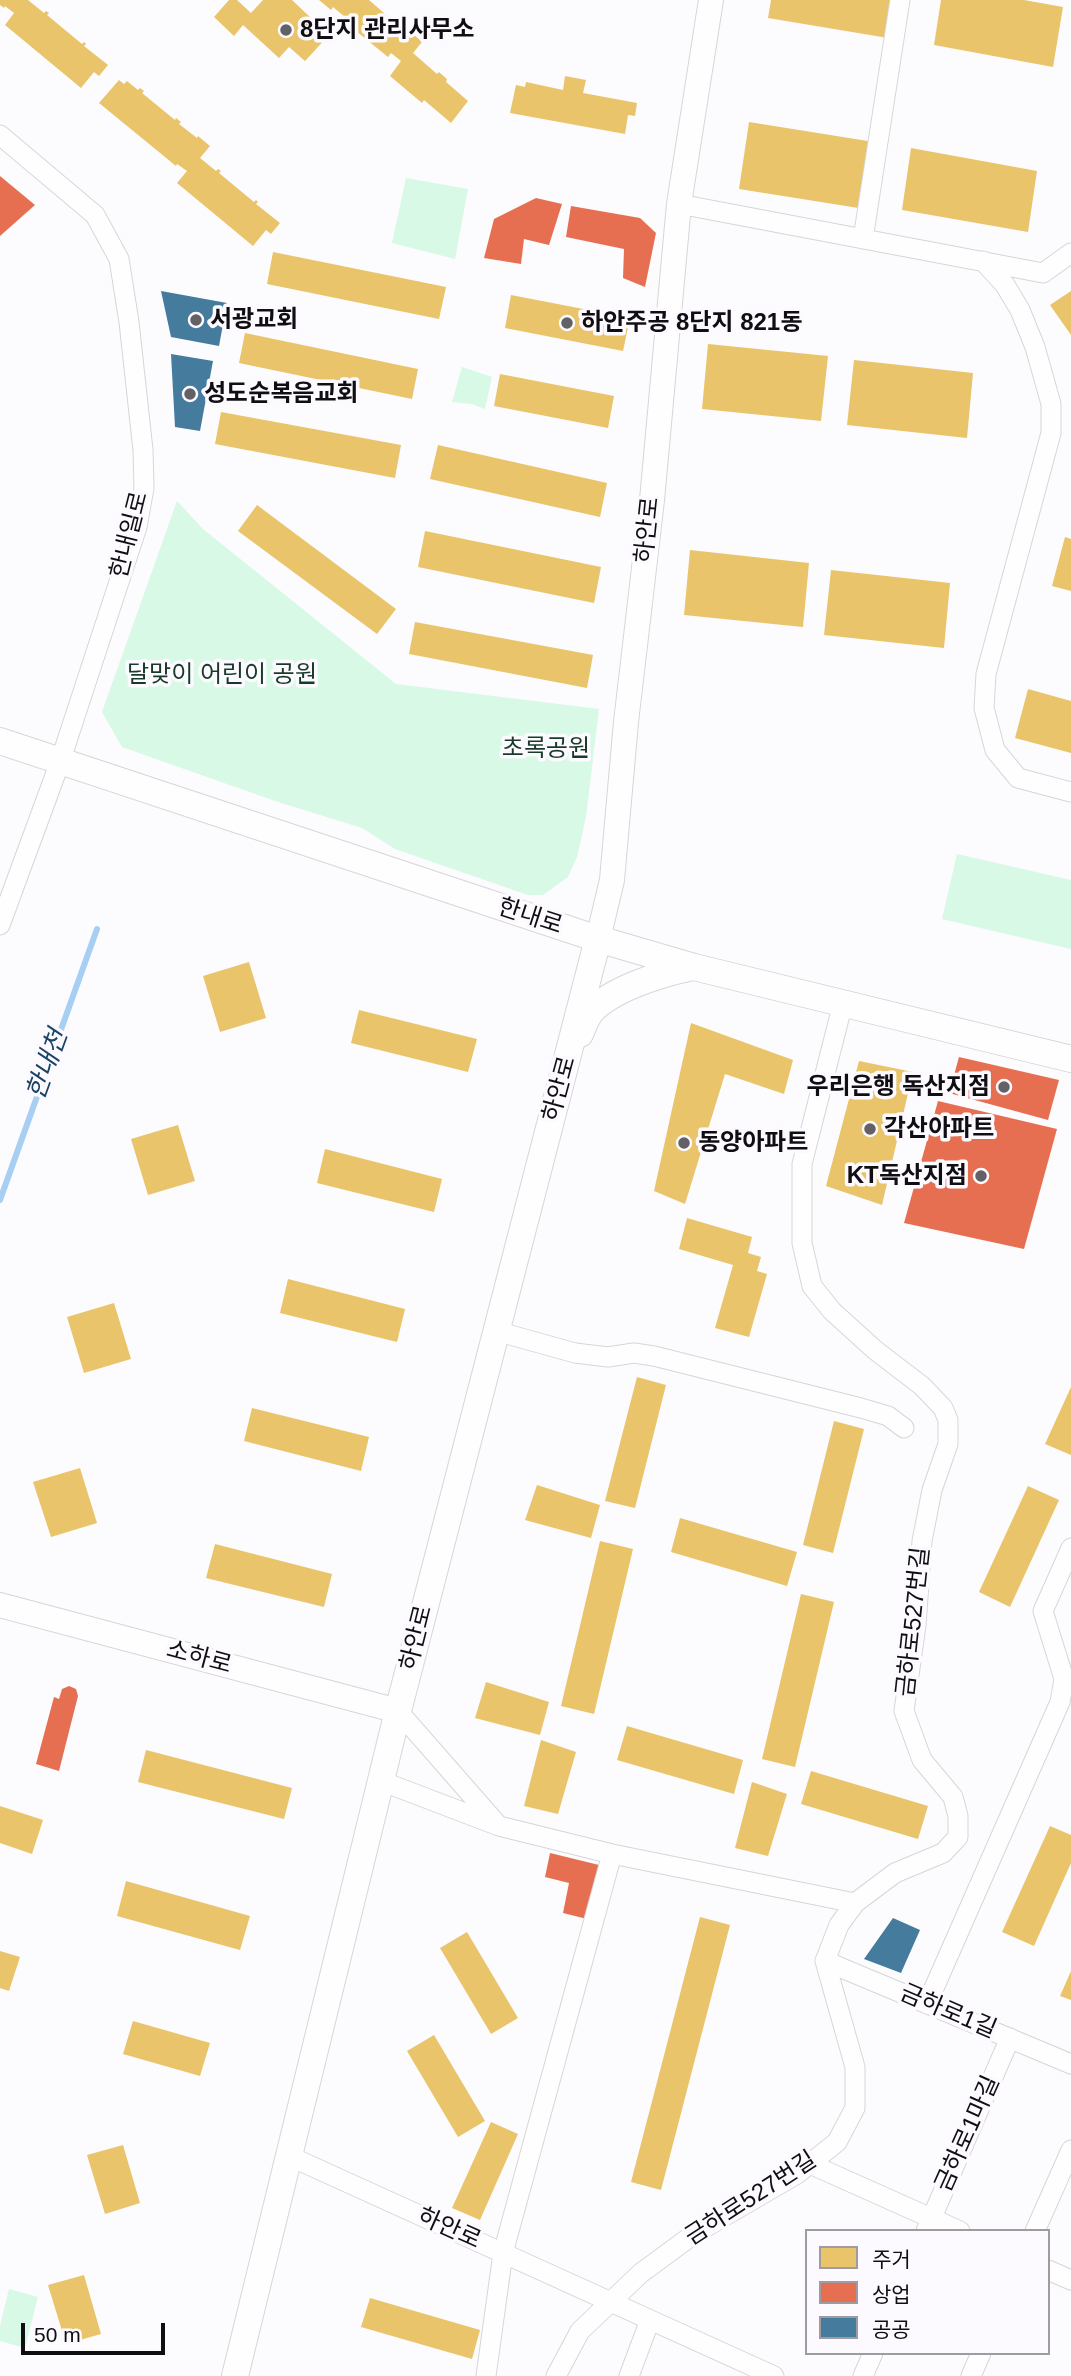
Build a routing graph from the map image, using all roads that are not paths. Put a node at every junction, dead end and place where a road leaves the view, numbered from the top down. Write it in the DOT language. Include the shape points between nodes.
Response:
graph roads {
  1 [pos="711,0"];
  2 [pos="900,0"];
  3 [pos="0,135"];
  4 [pos="680,204"];
  5 [pos="863,239"];
  6 [pos="1071,253"];
  7 [pos="983,261"];
  8 [pos="0,741"];
  9 [pos="60,762"];
  10 [pos="1071,792"];
  11 [pos="0,925"];
  12 [pos="597,939"];
  13 [pos="694,967"];
  14 [pos="843,1003"];
  15 [pos="568,1057"];
  16 [pos="1071,1059"];
  17 [pos="496,1331"];
  18 [pos="905,1428"];
  19 [pos="1071,1548"];
  20 [pos="0,1605"];
  21 [pos="398,1711"];
  22 [pos="381,1782"];
  23 [pos="499,1826"];
  24 [pos="612,1854"];
  25 [pos="855,1903"];
  26 [pos="825,1961"];
  27 [pos="928,2004"];
  28 [pos="1010,2038"];
  29 [pos="1071,2064"];
  30 [pos="1071,2150"];
  31 [pos="289,2156"];
  32 [pos="810,2164"];
  33 [pos="929,2225"];
  34 [pos="950,2229"];
  35 [pos="1036,2229"];
  36 [pos="503,2253"];
  37 [pos="1050,2271"];
  38 [pos="1071,2280"];
  39 [pos="609,2301"];
  40 [pos="650,2320"];
  41 [pos="872,2355"];
  42 [pos="980,2355"];
  43 [pos="750,2371"];
  44 [pos="235,2376"];
  45 [pos="486,2376"];
  46 [pos="556,2376"];
  47 [pos="629,2376"];
  48 [pos="774,2376"];
  49 [pos="863,2376"];
  50 [pos="971,2376"];
  1 -- 4 [label="street, 하안로"];
  2 -- 5 [label="street"];
  3 -- 9 [label="street, 한내일로" via="95,215 118,259 144,450 144,488 136,527"];
  4 -- 5 [label="street"];
  4 -- 12 [label="street, 하안로" via="612,880"];
  5 -- 7 [label="street"];
  6 -- 7 [label="street" via="1043,272"];
  7 -- 10 [label="street" via="1020,310 1051,404 1051,433 986,674 984,708 995,750 1018,778"];
  8 -- 9 [label="main road, 한내로"];
  9 -- 11 [label="street, 한내일로"];
  9 -- 12 [label="main road, 한내로"];
  12 -- 13 [label="main road, 한내로"];
  12 -- 15 [label="main road, 하안로"];
  13 -- 14 [label="main road, 한내로"];
  13 -- 15 [label="main road" via="629,987 606,1000 590,1013"];
  14 -- 16 [label="main road, 한내로"];
  14 -- 25 [label="street, 금하로527번길" via="802,1164 802,1243 812,1286 832,1311 922,1386 948,1420 948,1444 932,1489 922,1541 904,1711 922,1760 953,1797 958,1816 958,1837 943,1853 895,1873"];
  15 -- 17 [label="main road, 하안로"];
  17 -- 18 [label="street" via="575,1353 654,1356 888,1416"];
  17 -- 21 [label="main road, 하안로"];
  19 -- 27 [label="street" via="1043,1611 1064,1679 1060,1702"];
  20 -- 21 [label="street, 소하로"];
  21 -- 22 [label="main road, 하안로"];
  21 -- 23 [label="street"];
  22 -- 23 [label="street"];
  22 -- 31 [label="main road, 하안로"];
  23 -- 24 [label="street"];
  24 -- 25 [label="street"];
  24 -- 36 [label="street"];
  25 -- 26 [label="street, 금하로527번길" via="839,1925"];
  26 -- 27 [label="street, 금하로1길"];
  26 -- 32 [label="street, 금하로527번길" via="855,2067 855,2108 837,2143"];
  27 -- 28 [label="street, 금하로1길"];
  28 -- 29 [label="street, 금하로1길"];
  28 -- 33 [label="street, 금하로1마길"];
  30 -- 35 [label="street"];
  31 -- 36 [label="street, 하안로"];
  31 -- 44 [label="main road, 하안로"];
  32 -- 33 [label="street"];
  32 -- 39 [label="street, 금하로527번길" via="694,2234"];
  33 -- 34 [label="street"];
  36 -- 39 [label="street, 하안로"];
  36 -- 45 [label="street"];
  37 -- 38 [label="street"];
  39 -- 40 [label="street"];
  39 -- 46 [label="street, 금하로527번길" via="580,2331"];
  40 -- 43 [label="street"];
  40 -- 47 [label="street"];
  41 -- 49 [label="street"];
  42 -- 50 [label="street"];
  43 -- 48 [label="street"];
}
